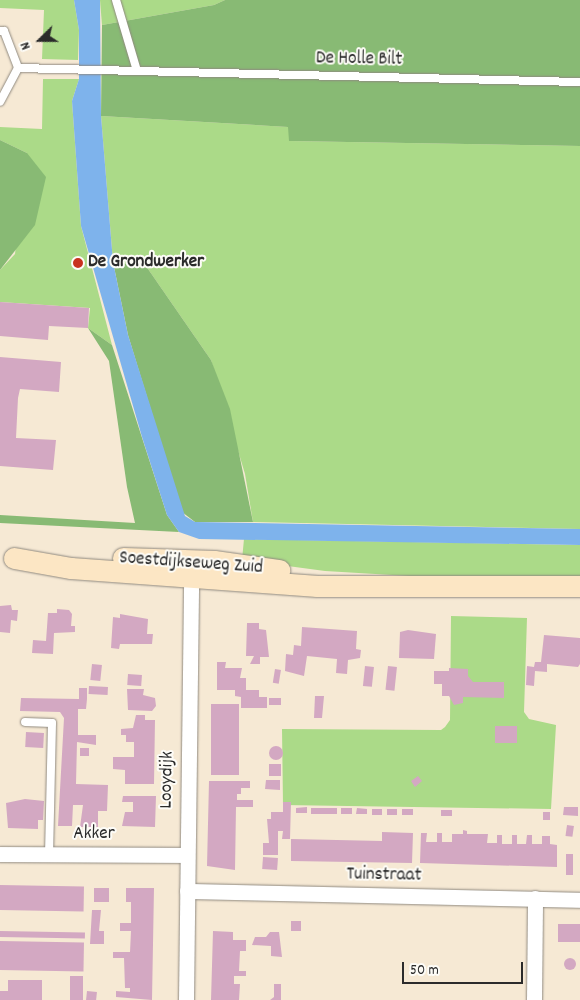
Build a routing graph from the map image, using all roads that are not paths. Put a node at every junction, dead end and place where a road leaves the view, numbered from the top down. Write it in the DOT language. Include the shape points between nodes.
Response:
graph roads {
  1 [pos="116,0"];
  2 [pos="0,31"];
  3 [pos="18,68"];
  4 [pos="137,70"];
  5 [pos="580,82"];
  6 [pos="0,102"];
  7 [pos="7,558"];
  8 [pos="191,568"];
  9 [pos="580,586"];
  10 [pos="25,722"];
  11 [pos="0,854"];
  12 [pos="49,855"];
  13 [pos="187,855"];
  14 [pos="187,891"];
  15 [pos="535,898"];
  16 [pos="580,900"];
  17 [pos="186,1000"];
  18 [pos="534,1000"];
  1 -- 4 [label="lane"];
  2 -- 3 [label="lane" via="4,32"];
  3 -- 4 [label="lane, De Holle Bilt"];
  3 -- 6 [label="lane"];
  4 -- 5 [label="lane, De Holle Bilt"];
  7 -- 8 [label="main road, Soestdijkseweg Zuid"];
  8 -- 9 [label="main road, Soestdijkseweg Zuid" via="247,564 397,585"];
  8 -- 13 [label="street, Looydijk"];
  10 -- 12 [label="lane" via="52,722"];
  11 -- 12 [label="street, Akker"];
  12 -- 13 [label="street, Akker"];
  13 -- 14 [label="street, Looydijk"];
  14 -- 15 [label="street, Tuinstraat"];
  14 -- 17 [label="street, Looydijk"];
  15 -- 16 [label="street, Tuinstraat"];
  15 -- 18 [label="street"];
}
